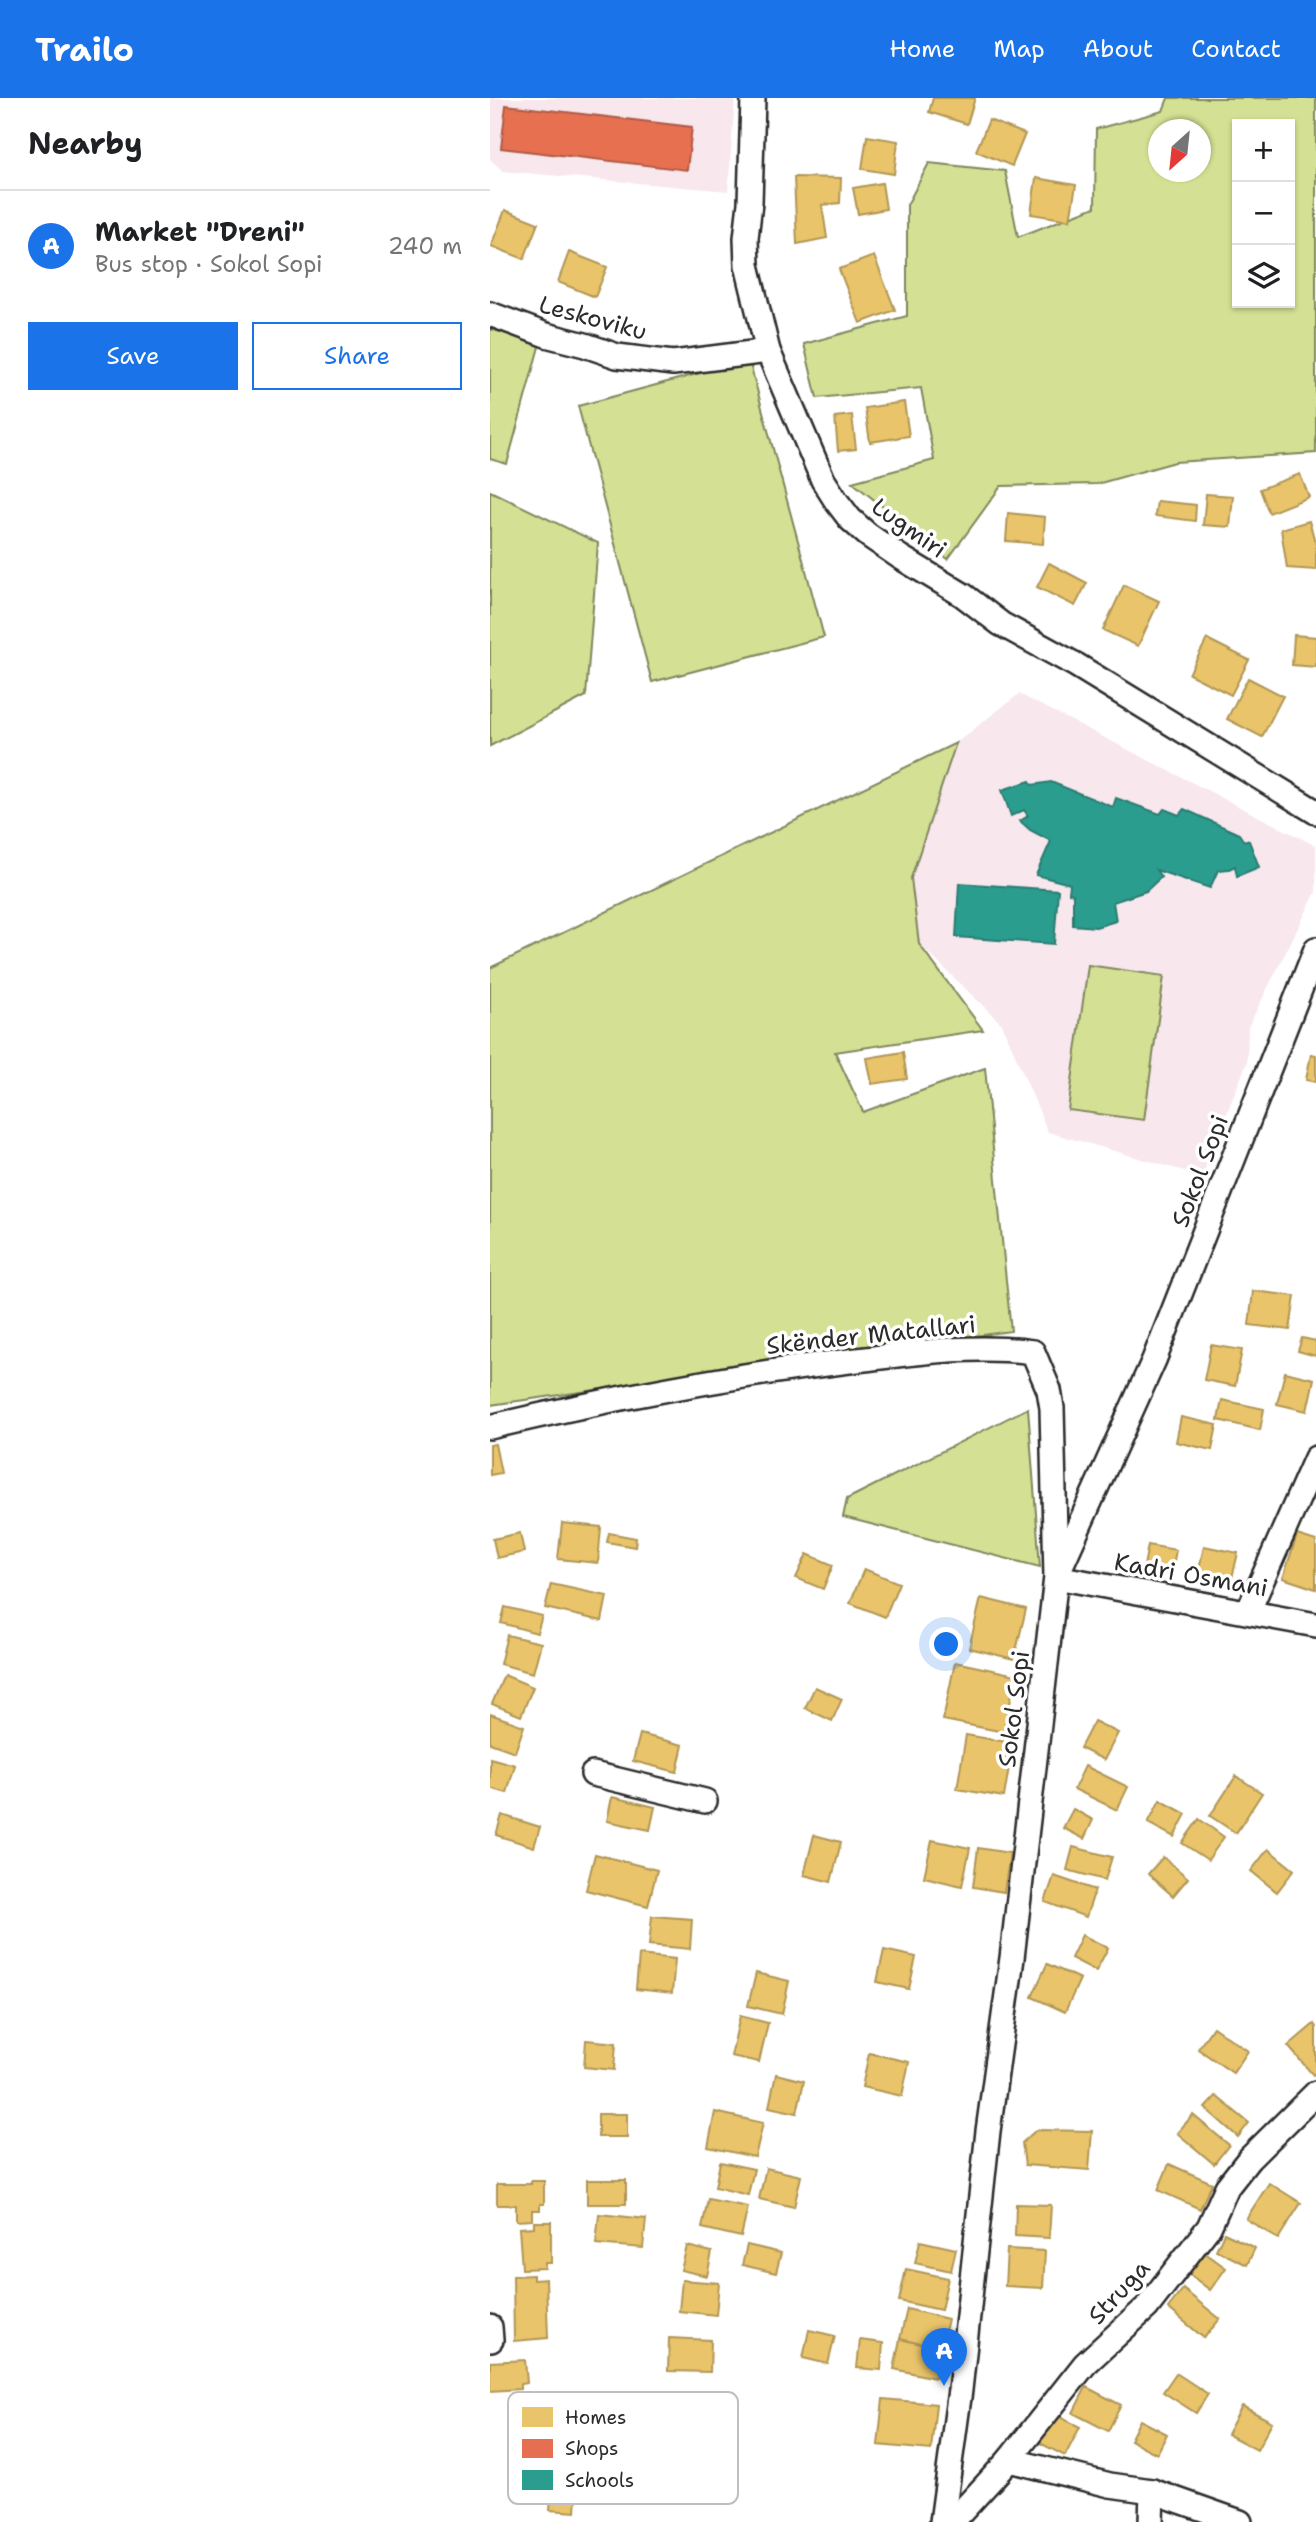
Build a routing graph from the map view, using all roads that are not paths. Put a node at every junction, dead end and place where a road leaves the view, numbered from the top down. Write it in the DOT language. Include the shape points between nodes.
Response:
graph roads {
  1 [pos="754,98"];
  2 [pos="490,314"];
  3 [pos="768,351"];
  4 [pos="1316,812"];
  5 [pos="1316,949"];
  6 [pos="490,1427"];
  7 [pos="1316,1458"];
  8 [pos="1056,1577"];
  9 [pos="1248,1612"];
  10 [pos="1316,1625"];
  11 [pos="593,1774"];
  12 [pos="705,1801"];
  13 [pos="1316,2093"];
  14 [pos="1009,2460"];
  15 [pos="1152,2491"];
  16 [pos="942,2522"];
  17 [pos="952,2522"];
  18 [pos="1151,2522"];
  19 [pos="1240,2522"];
  1 -- 3 [label="street, Lugmiri" via="747,265"];
  2 -- 3 [label="street, Leskoviku" via="617,356 673,363"];
  3 -- 4 [label="street, Lugmiri" via="823,480 850,519 868,535 1001,624"];
  5 -- 8 [label="street, Sokol Sopi" via="1154,1360"];
  6 -- 8 [label="street, Skënder Matallari" via="590,1403 792,1368 918,1352 1007,1348 1033,1352 1052,1408"];
  7 -- 9 [label="street"];
  8 -- 9 [label="street, Kadri Osmani"];
  8 -- 16 [label="street, Sokol Sopi"];
  9 -- 10 [label="street, Kadri Osmani"];
  11 -- 12 [label="street"];
  13 -- 14 [label="street, Struga" via="1249,2159 1227,2187 1209,2227 1147,2307 1085,2364"];
  14 -- 15 [label="street"];
  14 -- 17 [label="street, Struga"];
  15 -- 18 [label="street"];
  15 -- 19 [label="street"];
}
